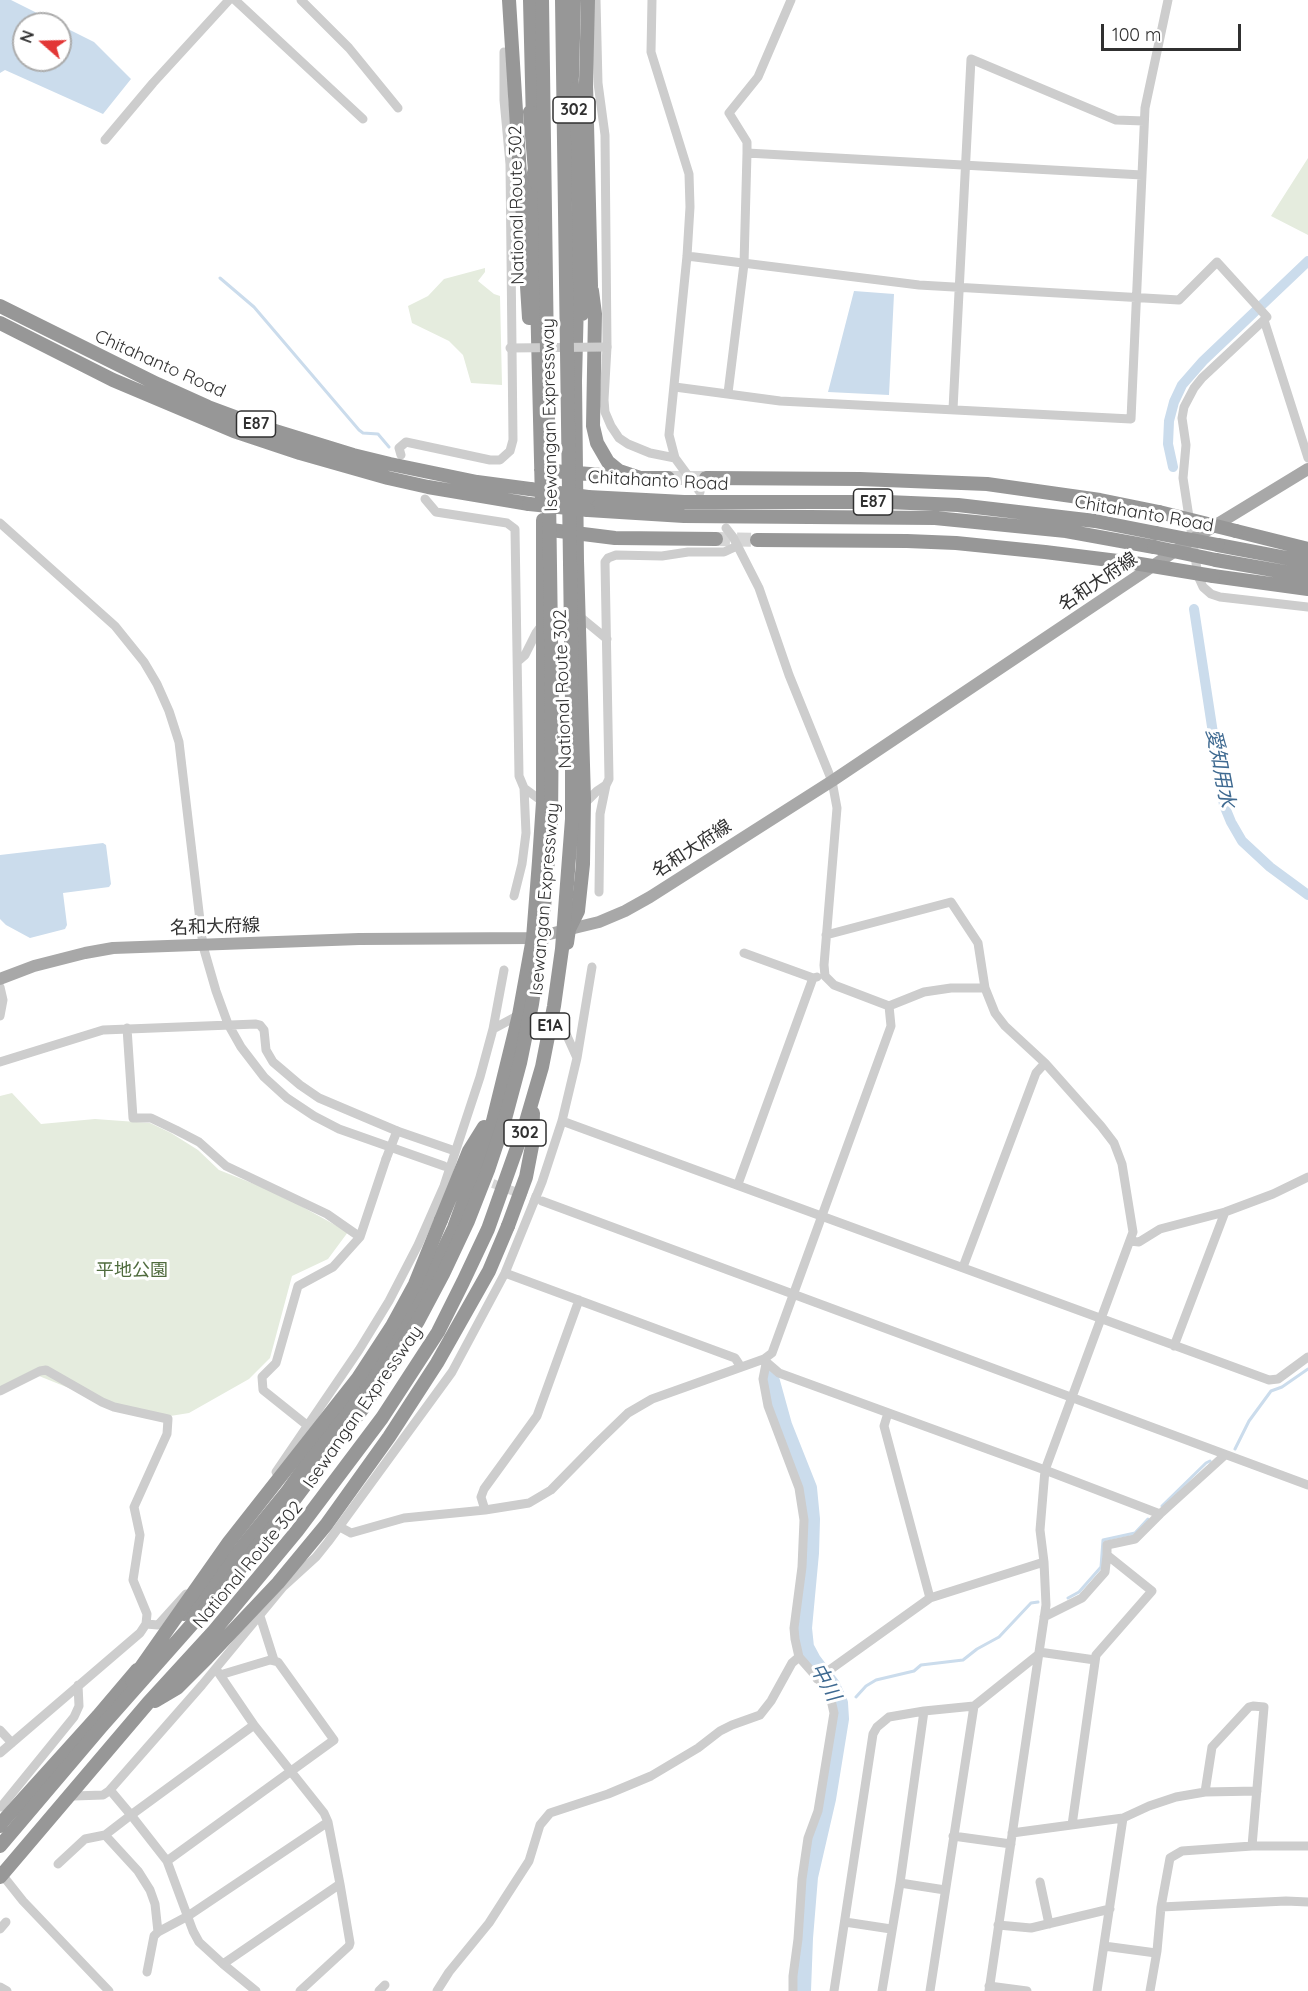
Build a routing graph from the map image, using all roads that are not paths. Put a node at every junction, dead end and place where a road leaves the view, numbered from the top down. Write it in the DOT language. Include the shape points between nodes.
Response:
graph roads {
  1 [pos="229,0"];
  2 [pos="235,0"];
  3 [pos="301,0"];
  4 [pos="509,0"];
  5 [pos="523,0"];
  6 [pos="530,0"];
  7 [pos="542,0"];
  8 [pos="562,0"];
  9 [pos="573,0"];
  10 [pos="588,0"];
  11 [pos="596,0"];
  12 [pos="652,0"];
  13 [pos="791,0"];
  14 [pos="1168,0"];
  15 [pos="504,52"];
  16 [pos="398,108"];
  17 [pos="363,119"];
  18 [pos="1144,121"];
  19 [pos="105,140"];
  20 [pos="747,153"];
  21 [pos="965,165"];
  22 [pos="1142,175"];
  23 [pos="566,230"];
  24 [pos="687,256"];
  25 [pos="744,264"];
  26 [pos="591,286"];
  27 [pos="960,286"];
  28 [pos="1136,297"];
  29 [pos="0,306"];
  30 [pos="1266,316"];
  31 [pos="0,323"];
  32 [pos="547,326"];
  33 [pos="577,333"];
  34 [pos="607,347"];
  35 [pos="510,348"];
  36 [pos="675,387"];
  37 [pos="728,393"];
  38 [pos="953,409"];
  39 [pos="540,411"];
  40 [pos="401,454"];
  41 [pos="675,458"];
  42 [pos="1308,458"];
  43 [pos="1308,469"];
  44 [pos="542,470"];
  45 [pos="577,473"];
  46 [pos="640,478"];
  47 [pos="668,478"];
  48 [pos="706,478"];
  49 [pos="700,492"];
  50 [pos="425,499"];
  51 [pos="588,503"];
  52 [pos="0,523"];
  53 [pos="726,528"];
  54 [pos="543,529"];
  55 [pos="577,533"];
  56 [pos="716,539"];
  57 [pos="1193,539"];
  58 [pos="757,540"];
  59 [pos="1155,540"];
  60 [pos="738,546"];
  61 [pos="1308,549"];
  62 [pos="1308,562"];
  63 [pos="1308,576"];
  64 [pos="1308,589"];
  65 [pos="1308,607"];
  66 [pos="579,616"];
  67 [pos="542,625"];
  68 [pos="607,639"];
  69 [pos="518,661"];
  70 [pos="832,781"];
  71 [pos="606,786"];
  72 [pos="524,788"];
  73 [pos="543,802"];
  74 [pos="584,804"];
  75 [pos="598,892"];
  76 [pos="514,896"];
  77 [pos="569,929"];
  78 [pos="826,935"];
  79 [pos="532,938"];
  80 [pos="203,946"];
  81 [pos="744,953"];
  82 [pos="592,967"];
  83 [pos="504,970"];
  84 [pos="825,976"];
  85 [pos="813,978"];
  86 [pos="0,980"];
  87 [pos="0,987"];
  88 [pos="985,988"];
  89 [pos="889,1006"];
  90 [pos="519,1015"];
  91 [pos="0,1016"];
  92 [pos="555,1018"];
  93 [pos="228,1024"];
  94 [pos="127,1028"];
  95 [pos="493,1029"];
  96 [pos="577,1059"];
  97 [pos="0,1062"];
  98 [pos="1045,1063"];
  99 [pos="499,1102"];
  100 [pos="533,1113"];
  101 [pos="562,1120"];
  102 [pos="397,1131"];
  103 [pos="455,1151"];
  104 [pos="444,1166"];
  105 [pos="1308,1177"];
  106 [pos="738,1184"];
  107 [pos="542,1201"];
  108 [pos="1225,1212"];
  109 [pos="823,1215"];
  110 [pos="360,1237"];
  111 [pos="1130,1241"];
  112 [pos="963,1267"];
  113 [pos="505,1273"];
  114 [pos="793,1295"];
  115 [pos="579,1300"];
  116 [pos="1100,1318"];
  117 [pos="1174,1346"];
  118 [pos="1308,1357"];
  119 [pos="765,1362"];
  120 [pos="741,1367"];
  121 [pos="0,1391"];
  122 [pos="1072,1397"];
  123 [pos="888,1413"];
  124 [pos="308,1426"];
  125 [pos="1226,1455"];
  126 [pos="1045,1470"];
  127 [pos="1308,1485"];
  128 [pos="485,1510"];
  129 [pos="1160,1514"];
  130 [pos="340,1527"];
  131 [pos="1107,1555"];
  132 [pos="1044,1562"];
  133 [pos="930,1598"];
  134 [pos="260,1616"];
  135 [pos="1044,1617"];
  136 [pos="146,1624"];
  137 [pos="1039,1653"];
  138 [pos="799,1657"];
  139 [pos="274,1660"];
  140 [pos="1095,1660"];
  141 [pos="218,1672"];
  142 [pos="817,1679"];
  143 [pos="78,1685"];
  144 [pos="148,1704"];
  145 [pos="974,1706"];
  146 [pos="924,1711"];
  147 [pos="254,1725"];
  148 [pos="101,1727"];
  149 [pos="0,1730"];
  150 [pos="12,1743"];
  151 [pos="0,1753"];
  152 [pos="291,1773"];
  153 [pos="110,1790"];
  154 [pos="1257,1791"];
  155 [pos="1205,1792"];
  156 [pos="74,1796"];
  157 [pos="1,1807"];
  158 [pos="131,1815"];
  159 [pos="1123,1818"];
  160 [pos="328,1822"];
  161 [pos="1072,1825"];
  162 [pos="0,1826"];
  163 [pos="1012,1833"];
  164 [pos="105,1835"];
  165 [pos="953,1836"];
  166 [pos="1011,1844"];
  167 [pos="0,1846"];
  168 [pos="1252,1846"];
  169 [pos="1308,1846"];
  170 [pos="167,1861"];
  171 [pos="58,1864"];
  172 [pos="1,1876"];
  173 [pos="1040,1882"];
  174 [pos="900,1883"];
  175 [pos="340,1884"];
  176 [pos="945,1890"];
  177 [pos="1308,1902"];
  178 [pos="1161,1906"];
  179 [pos="1110,1909"];
  180 [pos="188,1916"];
  181 [pos="845,1922"];
  182 [pos="1049,1924"];
  183 [pos="998,1925"];
  184 [pos="891,1929"];
  185 [pos="159,1932"];
  186 [pos="1104,1946"];
  187 [pos="1156,1953"];
  188 [pos="222,1964"];
  189 [pos="147,1972"];
  190 [pos="0,1987"];
  191 [pos="989,1988"];
  192 [pos="8,1991"];
  193 [pos="109,1991"];
  194 [pos="256,1991"];
  195 [pos="300,1991"];
  196 [pos="437,1991"];
  197 [pos="794,1991"];
  198 [pos="834,1991"];
  199 [pos="882,1991"];
  200 [pos="930,1991"];
  201 [pos="1027,1991"];
  202 [pos="1097,1991"];
  203 [pos="1150,1991"];
  1 -- 19 [label="street"];
  2 -- 17 [label="street"];
  3 -- 16 [label="street" via="349,48"];
  4 -- 39 [label="highway" via="531,342"];
  5 -- 32 [label="highway, bridge"];
  6 -- 39 [label="highway, National Route 302 / 302"];
  7 -- 32 [label="highway, Isewangan Expressway / E1A, bridge"];
  8 -- 23 [label="highway, Isewangan Expressway / E1A, bridge"];
  9 -- 23 [label="highway, bridge"];
  9 -- 33 [label="highway, National Route 302 / 302" via="570,51 579,219"];
  10 -- 26 [label="highway"];
  11 -- 34 [label="street" via="598,83 605,135"];
  12 -- 24 [label="street" via="651,52 689,174"];
  13 -- 20 [label="street" via="758,77 729,113 747,142"];
  14 -- 18 [label="street"];
  15 -- 35 [label="street" via="510,164"];
  18 -- 21 [label="street" via="1116,120 971,59"];
  18 -- 22 [label="street"];
  20 -- 21 [label="street"];
  20 -- 25 [label="street"];
  21 -- 22 [label="street"];
  21 -- 27 [label="street"];
  22 -- 28 [label="street"];
  23 -- 144 [label="highway, Isewangan Expressway / E1A, bridge" via="572,819 564,927 542,1067 488,1229 438,1332 354,1457 297,1531"];
  24 -- 25 [label="street"];
  24 -- 36 [label="street"];
  25 -- 27 [label="street" via="919,285"];
  25 -- 37 [label="street"];
  26 -- 33 [label="highway"];
  26 -- 46 [label="highway" via="595,314 593,426 597,443 608,462 619,471"];
  27 -- 28 [label="street"];
  27 -- 38 [label="street"];
  28 -- 30 [label="street" via="1179,300 1217,262"];
  28 -- 38 [label="street" via="1131,419"];
  29 -- 51 [label="highway, Chitahanto Road / E87, bridge" via="158,384 262,427 390,464"];
  31 -- 51 [label="highway, Chitahanto Road / E87, bridge" via="112,380 234,431 300,453 428,487 528,504"];
  32 -- 148 [label="highway, Isewangan Expressway / E1A, bridge" via="552,823 532,1004 505,1119 468,1221 443,1274 363,1408 224,1588"];
  33 -- 45 [label="highway, National Route 302 / 302"];
  34 -- 35 [label="street, bridge"];
  34 -- 41 [label="street" via="604,400 610,426 628,444"];
  35 -- 40 [label="street" via="510,452 500,460 490,460 406,442 399,448"];
  36 -- 37 [label="street"];
  36 -- 41 [label="street" via="669,435"];
  37 -- 38 [label="street" via="780,401"];
  39 -- 44 [label="highway, National Route 302 / 302"];
  41 -- 49 [label="street"];
  42 -- 57 [label="street" via="1264,320 1202,378 1184,407 1184,478"];
  43 -- 57 [label="main road, 名和大府線"];
  44 -- 45 [label="highway"];
  44 -- 54 [label="highway, National Route 302 / 302"];
  45 -- 46 [label="highway"];
  45 -- 55 [label="highway, National Route 302 / 302"];
  46 -- 47 [label="highway"];
  48 -- 61 [label="highway, bridge" via="987,484 1100,500"];
  50 -- 69 [label="street" via="436,512 507,524 515,529"];
  51 -- 59 [label="highway, Chitahanto Road / E87" via="684,516 935,518"];
  52 -- 80 [label="street" via="115,626 144,662 170,711 179,742"];
  53 -- 60 [label="street"];
  54 -- 55 [label="highway"];
  54 -- 67 [label="highway, National Route 302 / 302"];
  55 -- 56 [label="highway" via="615,538"];
  55 -- 66 [label="highway, National Route 302 / 302"];
  57 -- 65 [label="street" via="1198,576 1211,594"];
  57 -- 70 [label="main road, 名和大府線"];
  58 -- 64 [label="highway, bridge" via="956,543 1134,563"];
  59 -- 62 [label="highway, Chitahanto Road / E87, bridge" via="1218,545"];
  59 -- 63 [label="highway, Chitahanto Road / E87, bridge" via="1216,560"];
  60 -- 68 [label="street" via="724,552 624,554 608,558"];
  60 -- 70 [label="street" via="759,588"];
  66 -- 68 [label="street"];
  66 -- 74 [label="highway, National Route 302 / 302"];
  67 -- 69 [label="street"];
  67 -- 73 [label="highway, National Route 302 / 302"];
  68 -- 71 [label="street"];
  69 -- 72 [label="street" via="519,776"];
  70 -- 77 [label="main road, 名和大府線" via="625,911"];
  70 -- 78 [label="street" via="837,807"];
  71 -- 74 [label="street"];
  71 -- 75 [label="street" via="600,814"];
  72 -- 73 [label="street"];
  72 -- 76 [label="street" via="526,833"];
  73 -- 79 [label="highway, National Route 302 / 302"];
  74 -- 77 [label="highway, National Route 302 / 302" via="578,911"];
  77 -- 79 [label="main road, 名和大府線"];
  77 -- 92 [label="highway, National Route 302 / 302"];
  78 -- 84 [label="street"];
  78 -- 88 [label="street" via="951,902 978,943"];
  79 -- 80 [label="main road, 名和大府線" via="359,939"];
  79 -- 90 [label="highway, National Route 302 / 302"];
  80 -- 86 [label="main road, 名和大府線" via="139,946 85,953 34,966"];
  80 -- 93 [label="street"];
  81 -- 85 [label="street"];
  82 -- 96 [label="street"];
  83 -- 95 [label="street"];
  84 -- 85 [label="street"];
  84 -- 89 [label="street" via="834,985"];
  85 -- 106 [label="street"];
  87 -- 91 [label="street"];
  88 -- 89 [label="street" via="924,992"];
  88 -- 98 [label="street" via="1005,1026"];
  89 -- 109 [label="street" via="891,1026"];
  90 -- 95 [label="street"];
  90 -- 99 [label="highway, National Route 302 / 302"];
  92 -- 96 [label="street"];
  92 -- 100 [label="highway, National Route 302 / 302"];
  93 -- 94 [label="street"];
  93 -- 102 [label="street" via="260,1025 273,1062 300,1085 333,1105"];
  93 -- 104 [label="street" via="264,1077 314,1116 339,1129"];
  94 -- 97 [label="street" via="103,1030"];
  94 -- 110 [label="street" via="133,1118 151,1118 199,1142 226,1166 327,1214"];
  95 -- 103 [label="street"];
  96 -- 101 [label="street"];
  98 -- 111 [label="street" via="1117,1149 1133,1232"];
  98 -- 112 [label="street" via="1036,1073"];
  99 -- 148 [label="highway, bridge" via="469,1151 415,1284 392,1326 315,1435 229,1542"];
  99 -- 162 [label="highway, National Route 302 / 302" via="454,1228 424,1290 385,1353 287,1492"];
  100 -- 144 [label="highway, bridge" via="526,1177 489,1271 389,1437 327,1525 278,1583 177,1688"];
  100 -- 156 [label="highway, National Route 302 / 302" via="508,1183 462,1288 438,1335 382,1422 242,1603"];
  101 -- 106 [label="street"];
  101 -- 113 [label="street"];
  102 -- 103 [label="street"];
  102 -- 110 [label="street, bridge"];
  103 -- 124 [label="street" via="418,1245 389,1300"];
  105 -- 108 [label="street"];
  106 -- 109 [label="street"];
  107 -- 114 [label="street"];
  108 -- 111 [label="street" via="1160,1229 1139,1242"];
  108 -- 117 [label="street"];
  109 -- 112 [label="street"];
  109 -- 114 [label="street"];
  110 -- 124 [label="street" via="333,1267 298,1286 276,1363 262,1377 263,1390"];
  111 -- 116 [label="street"];
  112 -- 116 [label="street"];
  113 -- 115 [label="street"];
  113 -- 130 [label="street" via="452,1372"];
  114 -- 119 [label="street" via="775,1348"];
  114 -- 122 [label="street"];
  115 -- 120 [label="street" via="735,1358"];
  115 -- 128 [label="street" via="537,1416 484,1489 481,1497"];
  116 -- 117 [label="street"];
  116 -- 122 [label="street"];
  117 -- 118 [label="street" via="1269,1380"];
  119 -- 120 [label="street"];
  119 -- 123 [label="street" via="779,1373"];
  119 -- 138 [label="street" via="763,1379 768,1406 799,1488 804,1520 794,1628"];
  120 -- 128 [label="street" via="652,1399 628,1413 551,1490 529,1503"];
  121 -- 136 [label="street" via="46,1370 114,1407 168,1419 167,1434 134,1507 140,1535 133,1580 147,1614"];
  122 -- 125 [label="street"];
  122 -- 126 [label="street"];
  123 -- 126 [label="street"];
  123 -- 133 [label="street" via="884,1426"];
  124 -- 136 [label="street" via="203,1569 199,1580 158,1625"];
  125 -- 127 [label="street"];
  125 -- 129 [label="street"];
  126 -- 129 [label="street"];
  126 -- 132 [label="street" via="1040,1530"];
  128 -- 130 [label="street" via="404,1518 351,1533"];
  129 -- 131 [label="street" via="1135,1539 1107,1545"];
  130 -- 134 [label="street"];
  131 -- 135 [label="street" via="1105,1572 1082,1598"];
  131 -- 140 [label="street" via="1152,1591"];
  132 -- 133 [label="street"];
  132 -- 135 [label="street"];
  133 -- 142 [label="street"];
  134 -- 139 [label="street"];
  134 -- 141 [label="street"];
  135 -- 137 [label="street"];
  136 -- 143 [label="street"];
  137 -- 140 [label="street"];
  137 -- 145 [label="street"];
  137 -- 163 [label="street"];
  138 -- 142 [label="street"];
  138 -- 196 [label="street" via="760,1715 720,1731 651,1776 550,1813 540,1825 533,1852 514,1886"];
  139 -- 141 [label="street"];
  139 -- 152 [label="street" via="334,1740"];
  140 -- 161 [label="street"];
  141 -- 147 [label="street"];
  141 -- 153 [label="street"];
  142 -- 197 [label="street" via="829,1690 834,1713 818,1811 806,1848 792,1976"];
  143 -- 150 [label="street"];
  143 -- 157 [label="street" via="79,1706 74,1717"];
  144 -- 172 [label="highway, Isewangan Expressway / E1A, bridge"];
  145 -- 146 [label="street"];
  145 -- 165 [label="street"];
  146 -- 174 [label="street"];
  146 -- 181 [label="street" via="889,1718 873,1734"];
  147 -- 152 [label="street"];
  147 -- 158 [label="street"];
  148 -- 167 [label="highway, Isewangan Expressway / E1A, bridge"];
  149 -- 150 [label="street"];
  150 -- 151 [label="street"];
  152 -- 160 [label="street"];
  152 -- 170 [label="street"];
  153 -- 156 [label="street" via="104,1795"];
  153 -- 158 [label="street"];
  154 -- 155 [label="street"];
  154 -- 155 [label="street" via="1264,1707 1253,1706 1212,1747"];
  154 -- 168 [label="street"];
  155 -- 159 [label="street" via="1176,1797"];
  156 -- 172 [label="highway, National Route 302 / 302"];
  158 -- 164 [label="street"];
  158 -- 170 [label="street"];
  159 -- 161 [label="street"];
  159 -- 179 [label="street"];
  160 -- 175 [label="street"];
  160 -- 180 [label="street"];
  161 -- 163 [label="street"];
  163 -- 166 [label="street"];
  164 -- 171 [label="street" via="85,1839"];
  164 -- 185 [label="street" via="150,1890"];
  165 -- 166 [label="street"];
  165 -- 176 [label="street"];
  166 -- 183 [label="street"];
  168 -- 169 [label="street"];
  168 -- 178 [label="street" via="1182,1851 1174,1855 1169,1862"];
  170 -- 180 [label="street"];
  172 -- 193 [label="street"];
  173 -- 182 [label="street"];
  174 -- 176 [label="street"];
  174 -- 184 [label="street"];
  175 -- 188 [label="street"];
  175 -- 195 [label="street" via="349,1946"];
  176 -- 200 [label="street"];
  177 -- 178 [label="street"];
  178 -- 187 [label="street"];
  179 -- 182 [label="street"];
  179 -- 186 [label="street"];
  180 -- 185 [label="street"];
  180 -- 188 [label="street" via="199,1942"];
  181 -- 184 [label="street"];
  181 -- 198 [label="street"];
  182 -- 183 [label="street" via="1031,1928"];
  183 -- 191 [label="street"];
  184 -- 199 [label="street"];
  185 -- 189 [label="street" via="154,1936"];
  186 -- 187 [label="street"];
  186 -- 202 [label="street"];
  187 -- 203 [label="street"];
  188 -- 194 [label="street"];
  190 -- 192 [label="street"];
  191 -- 201 [label="street"];
}
